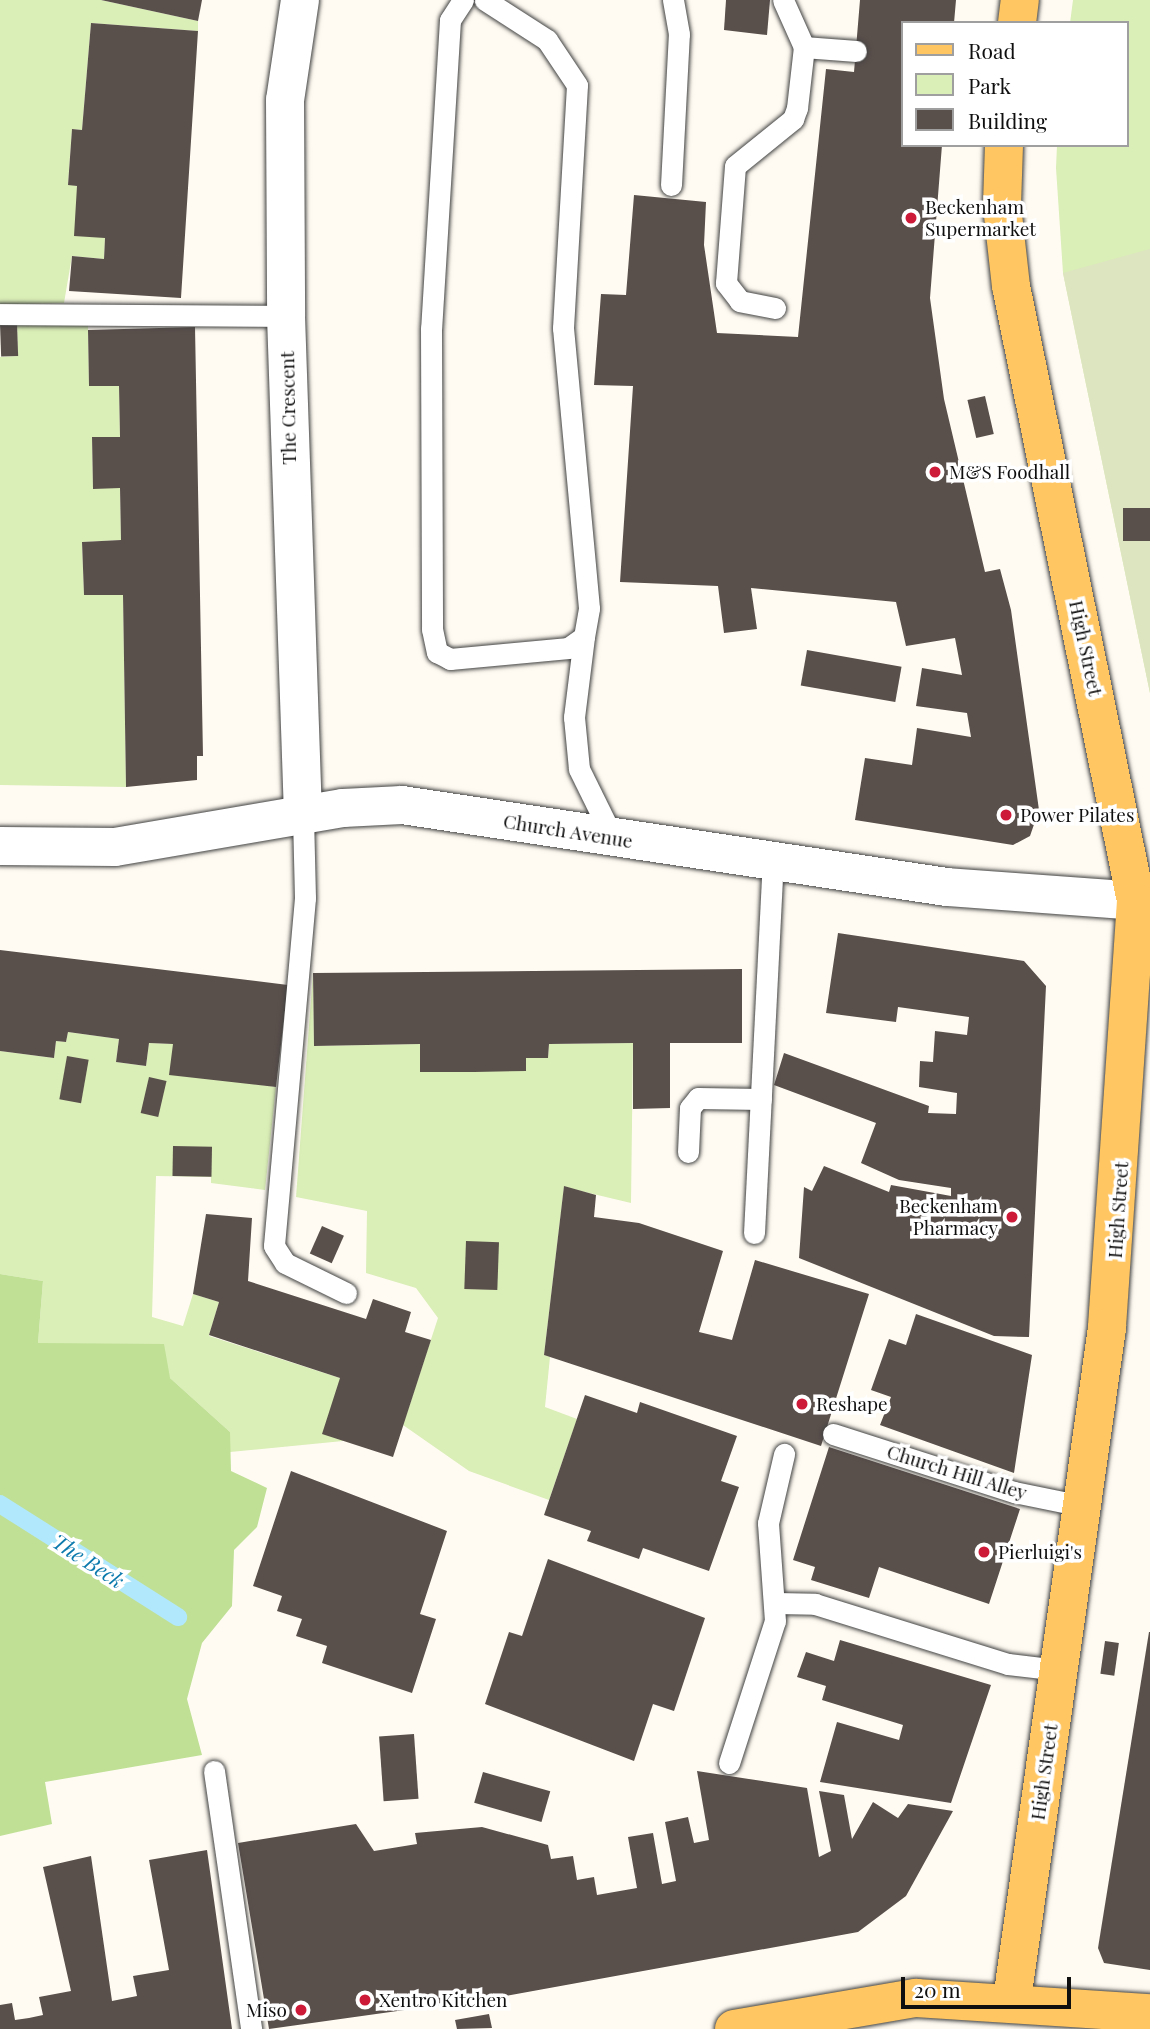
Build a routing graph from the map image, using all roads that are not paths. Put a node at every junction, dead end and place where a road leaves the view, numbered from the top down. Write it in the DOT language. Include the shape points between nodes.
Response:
graph roads {
  1 [pos="300,0"];
  2 [pos="463,0"];
  3 [pos="485,0"];
  4 [pos="673,0"];
  5 [pos="783,0"];
  6 [pos="1020,0"];
  7 [pos="1017,21"];
  8 [pos="804,47"];
  9 [pos="856,51"];
  10 [pos="1004,147"];
  11 [pos="671,185"];
  12 [pos="775,308"];
  13 [pos="0,314"];
  14 [pos="286,316"];
  15 [pos="584,637"];
  16 [pos="303,816"];
  17 [pos="613,838"];
  18 [pos="0,846"];
  19 [pos="773,863"];
  20 [pos="1136,901"];
  21 [pos="761,1099"];
  22 [pos="688,1152"];
  23 [pos="754,1233"];
  24 [pos="346,1293"];
  25 [pos="832,1434"];
  26 [pos="784,1454"];
  27 [pos="1083,1506"];
  28 [pos="776,1603"];
  29 [pos="1058,1670"];
  30 [pos="729,1763"];
  31 [pos="214,1771"];
  32 [pos="1150,2013"];
  33 [pos="1011,2015"];
  34 [pos="251,2029"];
  35 [pos="734,2029"];
  1 -- 14 [label="street, The Crescent" via="285,100"];
  2 -- 15 [label="lane" via="450,20 436,222 432,629 437,652 450,659 552,653"];
  3 -- 15 [label="lane" via="547,40 565,58 577,85 564,328 589,608"];
  4 -- 11 [label="lane" via="679,34"];
  5 -- 8 [label="lane"];
  6 -- 7 [label="main road"];
  8 -- 9 [label="lane"];
  8 -- 12 [label="lane" via="793,119 742,156 732,178 730,293"];
  10 -- 20 [label="main road, High Street" via="1002,206 1011,286"];
  13 -- 14 [label="lane"];
  14 -- 16 [label="street, The Crescent"];
  15 -- 17 [label="lane" via="575,717 579,769"];
  16 -- 17 [label="street, Church Avenue" via="402,805"];
  16 -- 18 [label="street, Church Avenue" via="115,847"];
  16 -- 24 [label="lane" via="305,898 274,1246 285,1263"];
  17 -- 19 [label="street, Church Avenue"];
  19 -- 20 [label="street, Church Avenue" via="947,887"];
  19 -- 21 [label="lane"];
  20 -- 27 [label="main road, High Street" via="1117,1236"];
  21 -- 22 [label="lane" via="698,1098 690,1108"];
  21 -- 23 [label="lane"];
  25 -- 27 [label="lane, Church Hill Alley" via="1014,1492"];
  26 -- 28 [label="lane" via="768,1523"];
  27 -- 29 [label="main road, High Street"];
  28 -- 29 [label="lane" via="815,1604 1008,1664"];
  28 -- 30 [label="lane"];
  29 -- 33 [label="main road, High Street"];
  31 -- 34 [label="lane"];
  32 -- 33 [label="main road"];
  33 -- 35 [label="main road" via="916,1998"];
}
